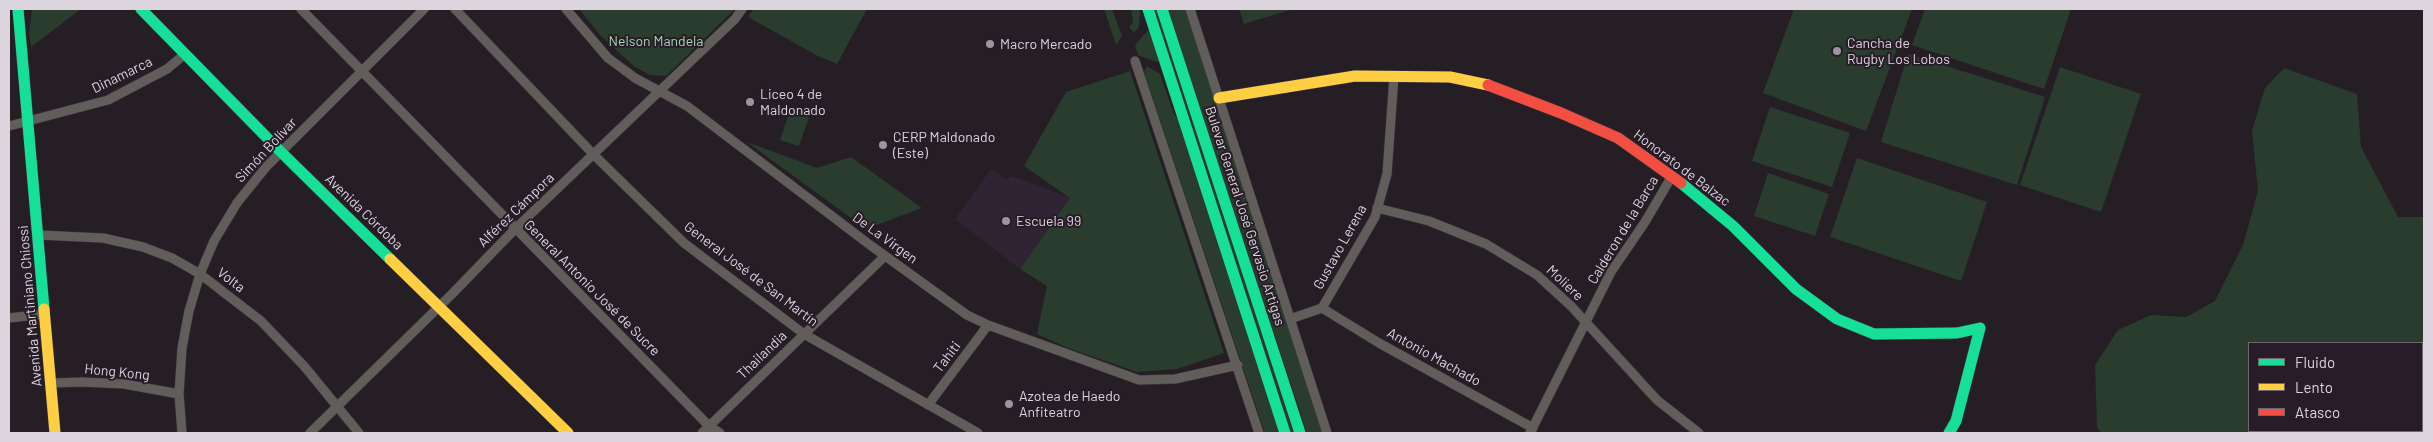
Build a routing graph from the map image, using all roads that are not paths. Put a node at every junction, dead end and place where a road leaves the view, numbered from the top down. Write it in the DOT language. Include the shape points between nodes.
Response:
graph roads {
  1 [pos="18,9"];
  2 [pos="27,9"];
  3 [pos="141,9"];
  4 [pos="301,9"];
  5 [pos="424,9"];
  6 [pos="455,9"];
  7 [pos="566,9"];
  8 [pos="742,9"];
  9 [pos="1148,9"];
  10 [pos="1162,9"];
  11 [pos="1190,9"];
  12 [pos="20,27"];
  13 [pos="185,54"];
  14 [pos="1135,61"];
  15 [pos="361,71"];
  16 [pos="1394,76"];
  17 [pos="660,91"];
  18 [pos="1219,98"];
  19 [pos="29,121"];
  20 [pos="9,126"];
  21 [pos="281,152"];
  22 [pos="594,155"];
  23 [pos="1672,176"];
  24 [pos="1377,208"];
  25 [pos="515,229"];
  26 [pos="39,235"];
  27 [pos="886,256"];
  28 [pos="200,274"];
  29 [pos="439,307"];
  30 [pos="1322,308"];
  31 [pos="45,314"];
  32 [pos="9,318"];
  33 [pos="1290,320"];
  34 [pos="1586,322"];
  35 [pos="988,325"];
  36 [pos="804,334"];
  37 [pos="1238,364"];
  38 [pos="51,383"];
  39 [pos="179,394"];
  40 [pos="928,405"];
  41 [pos="337,406"];
  42 [pos="709,426"];
  43 [pos="1532,431"];
  44 [pos="55,433"];
  45 [pos="182,433"];
  46 [pos="310,433"];
  47 [pos="359,433"];
  48 [pos="568,433"];
  49 [pos="702,433"];
  50 [pos="720,433"];
  51 [pos="978,433"];
  52 [pos="1259,433"];
  53 [pos="1285,433"];
  54 [pos="1300,433"];
  55 [pos="1327,433"];
  56 [pos="1699,433"];
  57 [pos="1949,433"];
  1 -- 12 [label="street, Avenida Martiniano Chiossi"];
  2 -- 12 [label="street, Avenida Martiniano Chiossi"];
  3 -- 13 [label="street, Avenida Córdoba"];
  4 -- 15 [label="street, General Antonio José de Sucre"];
  5 -- 15 [label="street, Simón Bolívar"];
  6 -- 22 [label="street, General José de San Martín"];
  7 -- 17 [label="street, De La Virgen" via="608,58"];
  8 -- 17 [label="street, Alférez Cámpora"];
  9 -- 53 [label="street, Bulevar General José Gervasio Artigas"];
  10 -- 54 [label="street, Bulevar General José Gervasio Artigas"];
  11 -- 18 [label="street, Bulevar General José Gervasio Artigas"];
  12 -- 19 [label="street, Avenida Martiniano Chiossi"];
  13 -- 19 [label="street, Dinamarca" via="167,69 108,100"];
  13 -- 21 [label="street, Avenida Córdoba"];
  14 -- 37 [label="street"];
  15 -- 21 [label="street, Simón Bolívar"];
  15 -- 25 [label="street, General Antonio José de Sucre"];
  16 -- 18 [label="street, Honorato de Balzac" via="1355,76"];
  16 -- 23 [label="street, Honorato de Balzac" via="1450,77 1488,85 1618,138"];
  16 -- 24 [label="street, Gustavo Lerena" via="1387,174"];
  17 -- 22 [label="street, Alférez Cámpora"];
  17 -- 27 [label="street, De La Virgen" via="687,106"];
  18 -- 33 [label="street, Bulevar General José Gervasio Artigas"];
  19 -- 20 [label="street, Dinamarca"];
  19 -- 26 [label="street, Avenida Martiniano Chiossi"];
  21 -- 28 [label="street, Simón Bolívar" via="237,203 214,241"];
  21 -- 29 [label="street, Avenida Córdoba"];
  22 -- 25 [label="street, Alférez Cámpora"];
  22 -- 36 [label="street, General José de San Martín" via="684,243"];
  23 -- 34 [label="street, Calderon de la Barca" via="1611,272"];
  23 -- 57 [label="street, Honorato de Balzac" via="1732,226 1796,289 1837,319 1874,334 1957,333 1980,328 1956,421"];
  24 -- 30 [label="street, Gustavo Lerena" via="1375,217"];
  24 -- 34 [label="street, Moliere" via="1428,221 1486,244 1537,275"];
  25 -- 29 [label="street, Alférez Cámpora"];
  25 -- 42 [label="street, General Antonio José de Sucre"];
  26 -- 28 [label="street, Volta" via="103,238 143,247"];
  26 -- 31 [label="street, Avenida Martiniano Chiossi"];
  27 -- 35 [label="street, De La Virgen" via="967,315"];
  27 -- 36 [label="street, Thailandia"];
  28 -- 39 [label="street, Simón Bolívar" via="182,348"];
  28 -- 41 [label="street, Volta" via="262,321"];
  29 -- 41 [label="street, Alférez Cámpora"];
  29 -- 48 [label="street, Avenida Córdoba"];
  30 -- 33 [label="street, Gustavo Lerena"];
  30 -- 43 [label="street, Antonio Machado"];
  31 -- 32 [label="street"];
  31 -- 38 [label="street, Avenida Martiniano Chiossi"];
  33 -- 55 [label="street, Bulevar General José Gervasio Artigas"];
  34 -- 43 [label="street, Calderon de la Barca"];
  34 -- 56 [label="street, Moliere" via="1657,400"];
  35 -- 37 [label="street, De La Virgen" via="1139,380 1175,379"];
  35 -- 40 [label="street, Tahiti"];
  36 -- 40 [label="street, General José de San Martín"];
  36 -- 42 [label="street, Thailandia"];
  37 -- 52 [label="street"];
  38 -- 39 [label="street, Hong Kong" via="124,384"];
  38 -- 44 [label="street, Avenida Martiniano Chiossi"];
  39 -- 45 [label="street, Simón Bolívar"];
  40 -- 51 [label="street, General José de San Martín"];
  41 -- 46 [label="street, Alférez Cámpora"];
  41 -- 47 [label="street, Volta"];
  42 -- 49 [label="street, Thailandia"];
  42 -- 50 [label="street, General Antonio José de Sucre"];
}
